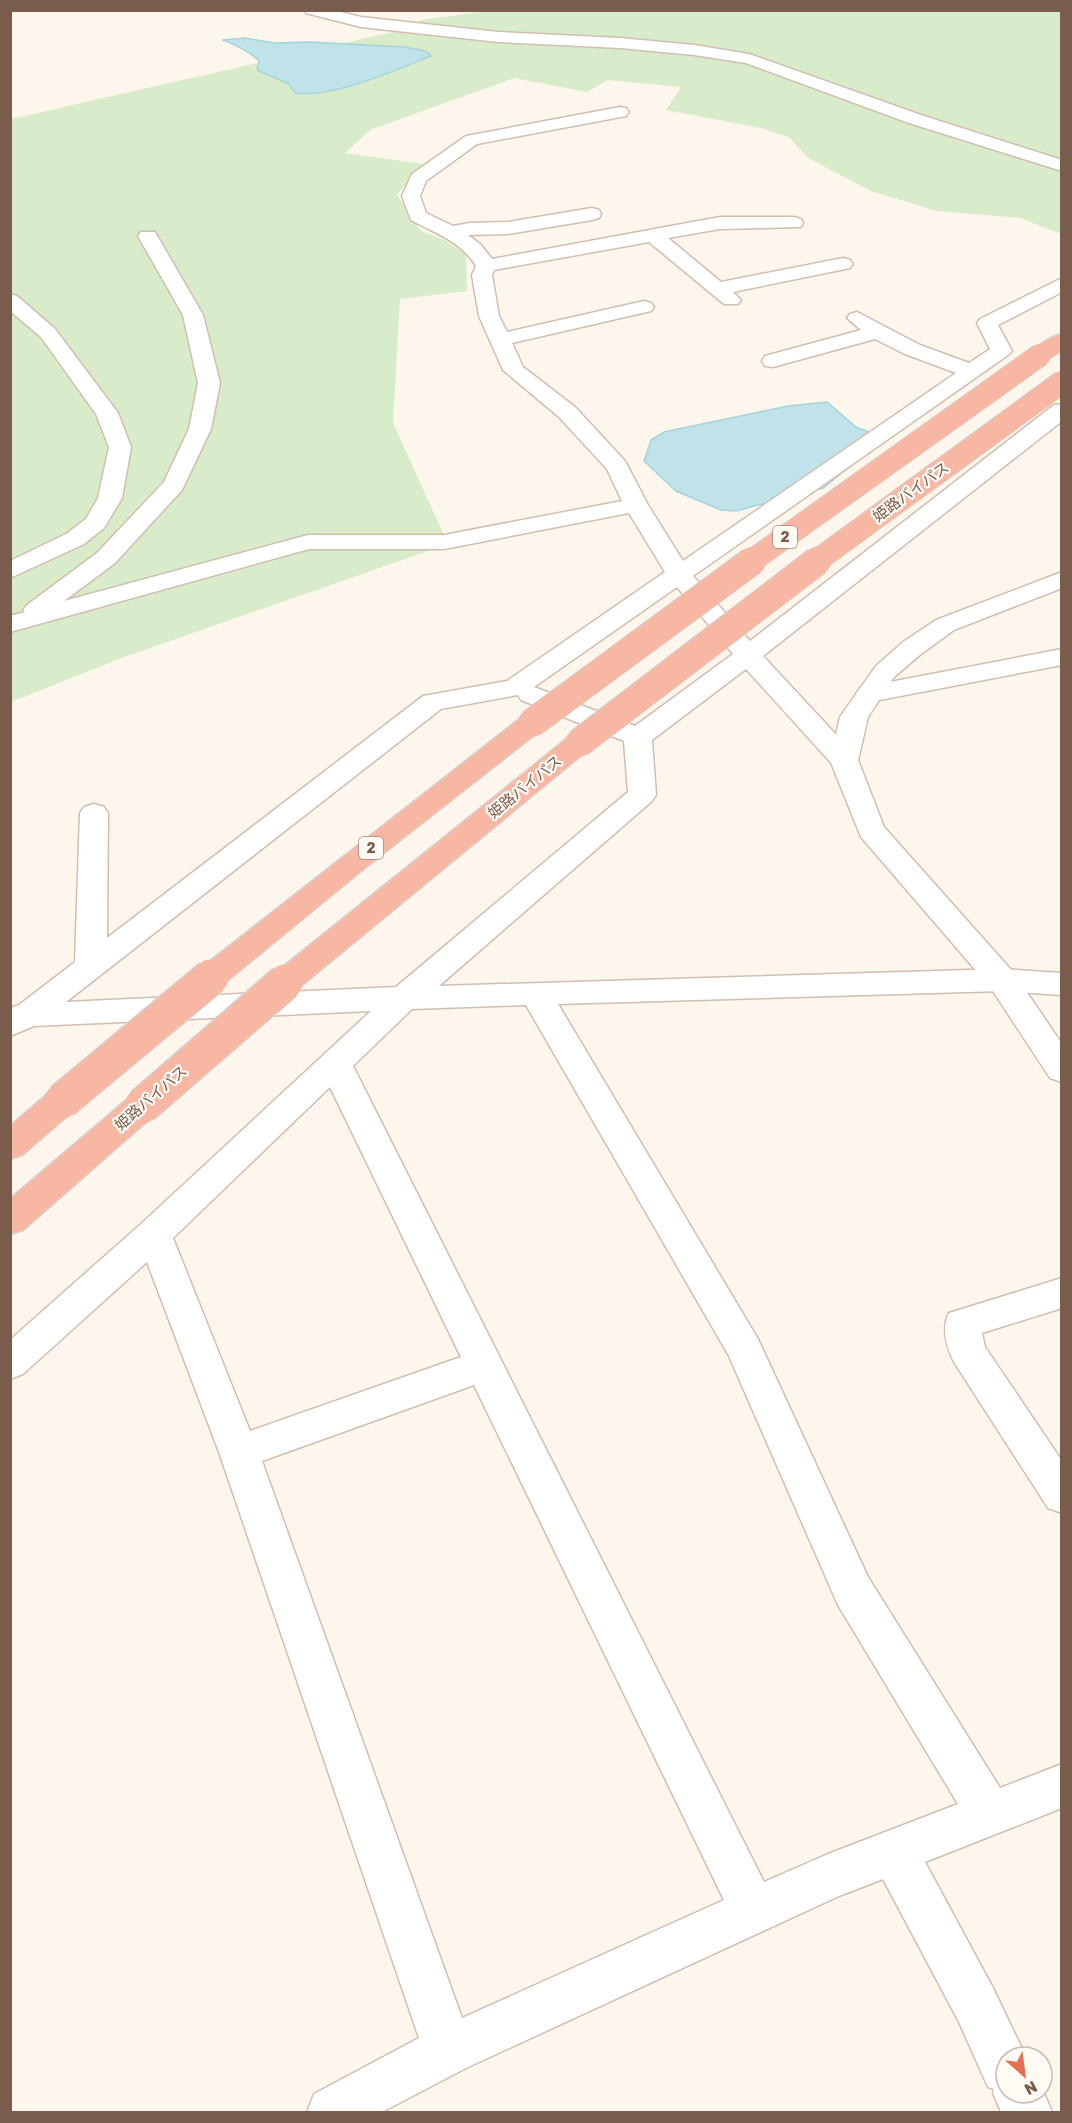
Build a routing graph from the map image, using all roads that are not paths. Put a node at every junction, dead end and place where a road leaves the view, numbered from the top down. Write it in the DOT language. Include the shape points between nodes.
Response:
graph roads {
  1 [pos="310,10"];
  2 [pos="620,112"];
  3 [pos="1062,166"];
  4 [pos="592,214"];
  5 [pos="794,223"];
  6 [pos="448,233"];
  7 [pos="148,236"];
  8 [pos="652,236"];
  9 [pos="843,264"];
  10 [pos="486,266"];
  11 [pos="1062,284"];
  12 [pos="608,298"];
  13 [pos="10,300"];
  14 [pos="857,318"];
  15 [pos="876,332"];
  16 [pos="500,340"];
  17 [pos="1062,340"];
  18 [pos="773,350"];
  19 [pos="972,371"];
  20 [pos="1062,382"];
  21 [pos="1062,410"];
  22 [pos="636,505"];
  23 [pos="10,571"];
  24 [pos="678,573"];
  25 [pos="1062,579"];
  26 [pos="15,623"];
  27 [pos="748,655"];
  28 [pos="1062,657"];
  29 [pos="515,688"];
  30 [pos="869,694"];
  31 [pos="638,737"];
  32 [pos="844,760"];
  33 [pos="94,813"];
  34 [pos="91,966"];
  35 [pos="1002,980"];
  36 [pos="1062,984"];
  37 [pos="536,994"];
  38 [pos="403,999"];
  39 [pos="16,1018"];
  40 [pos="335,1064"];
  41 [pos="1062,1070"];
  42 [pos="10,1146"];
  43 [pos="10,1220"];
  44 [pos="154,1234"];
  45 [pos="1062,1293"];
  46 [pos="10,1363"];
  47 [pos="485,1365"];
  48 [pos="239,1452"];
  49 [pos="1062,1495"];
  50 [pos="1062,1786"];
  51 [pos="990,1814"];
  52 [pos="894,1851"];
  53 [pos="754,1911"];
  54 [pos="995,2045"];
  55 [pos="448,2050"];
  56 [pos="332,2112"];
  1 -- 3 [label="street" via="361,22 487,36 620,43 749,59 926,123"];
  2 -- 6 [label="street" via="472,140 436,165 418,178 411,196 418,216"];
  4 -- 6 [label="street"];
  5 -- 8 [label="street" via="720,223"];
  6 -- 10 [label="street" via="479,251"];
  7 -- 26 [label="street" via="193,315 209,382 200,429 174,485 106,558"];
  8 -- 9 [label="street" via="724,295"];
  8 -- 10 [label="street"];
  10 -- 16 [label="street" via="482,275 489,316"];
  11 -- 19 [label="street" via="987,323 1001,351"];
  12 -- 16 [label="street" via="634,310"];
  13 -- 23 [label="street" via="48,333 107,412 120,447 110,498 96,523 75,539"];
  14 -- 15 [label="street"];
  15 -- 18 [label="street" via="794,355"];
  15 -- 19 [label="street" via="912,351"];
  16 -- 22 [label="street" via="514,370 567,412 617,466"];
  17 -- 42 [label="highway, 2, bridge" via="723,581 532,723 211,977"];
  19 -- 24 [label="street"];
  20 -- 43 [label="highway, 姫路バイパス / 2, bridge" via="790,580 579,743 285,982"];
  21 -- 27 [label="street"];
  22 -- 24 [label="street"];
  22 -- 26 [label="street" via="444,542 308,542"];
  24 -- 27 [label="street"];
  24 -- 29 [label="street"];
  25 -- 30 [label="street" via="945,625 885,672"];
  27 -- 31 [label="street"];
  27 -- 32 [label="street"];
  28 -- 30 [label="street"];
  29 -- 31 [label="street"];
  29 -- 34 [label="street" via="433,702"];
  30 -- 32 [label="street" via="854,717"];
  31 -- 38 [label="street" via="642,795"];
  32 -- 35 [label="street" via="871,830"];
  33 -- 34 [label="street"];
  34 -- 39 [label="street"];
  35 -- 36 [label="street"];
  35 -- 37 [label="street"];
  35 -- 41 [label="street"];
  37 -- 38 [label="street"];
  37 -- 51 [label="street" via="745,1350 853,1591"];
  38 -- 39 [label="street"];
  38 -- 40 [label="street"];
  40 -- 44 [label="street"];
  40 -- 47 [label="street"];
  44 -- 46 [label="street"];
  44 -- 48 [label="street"];
  45 -- 49 [label="street" via="962,1324 967,1351"];
  47 -- 48 [label="street"];
  47 -- 53 [label="street"];
  48 -- 55 [label="street"];
  50 -- 51 [label="street"];
  51 -- 52 [label="street"];
  52 -- 53 [label="street"];
  52 -- 54 [label="street"];
  53 -- 55 [label="street"];
  55 -- 56 [label="street"];
}
